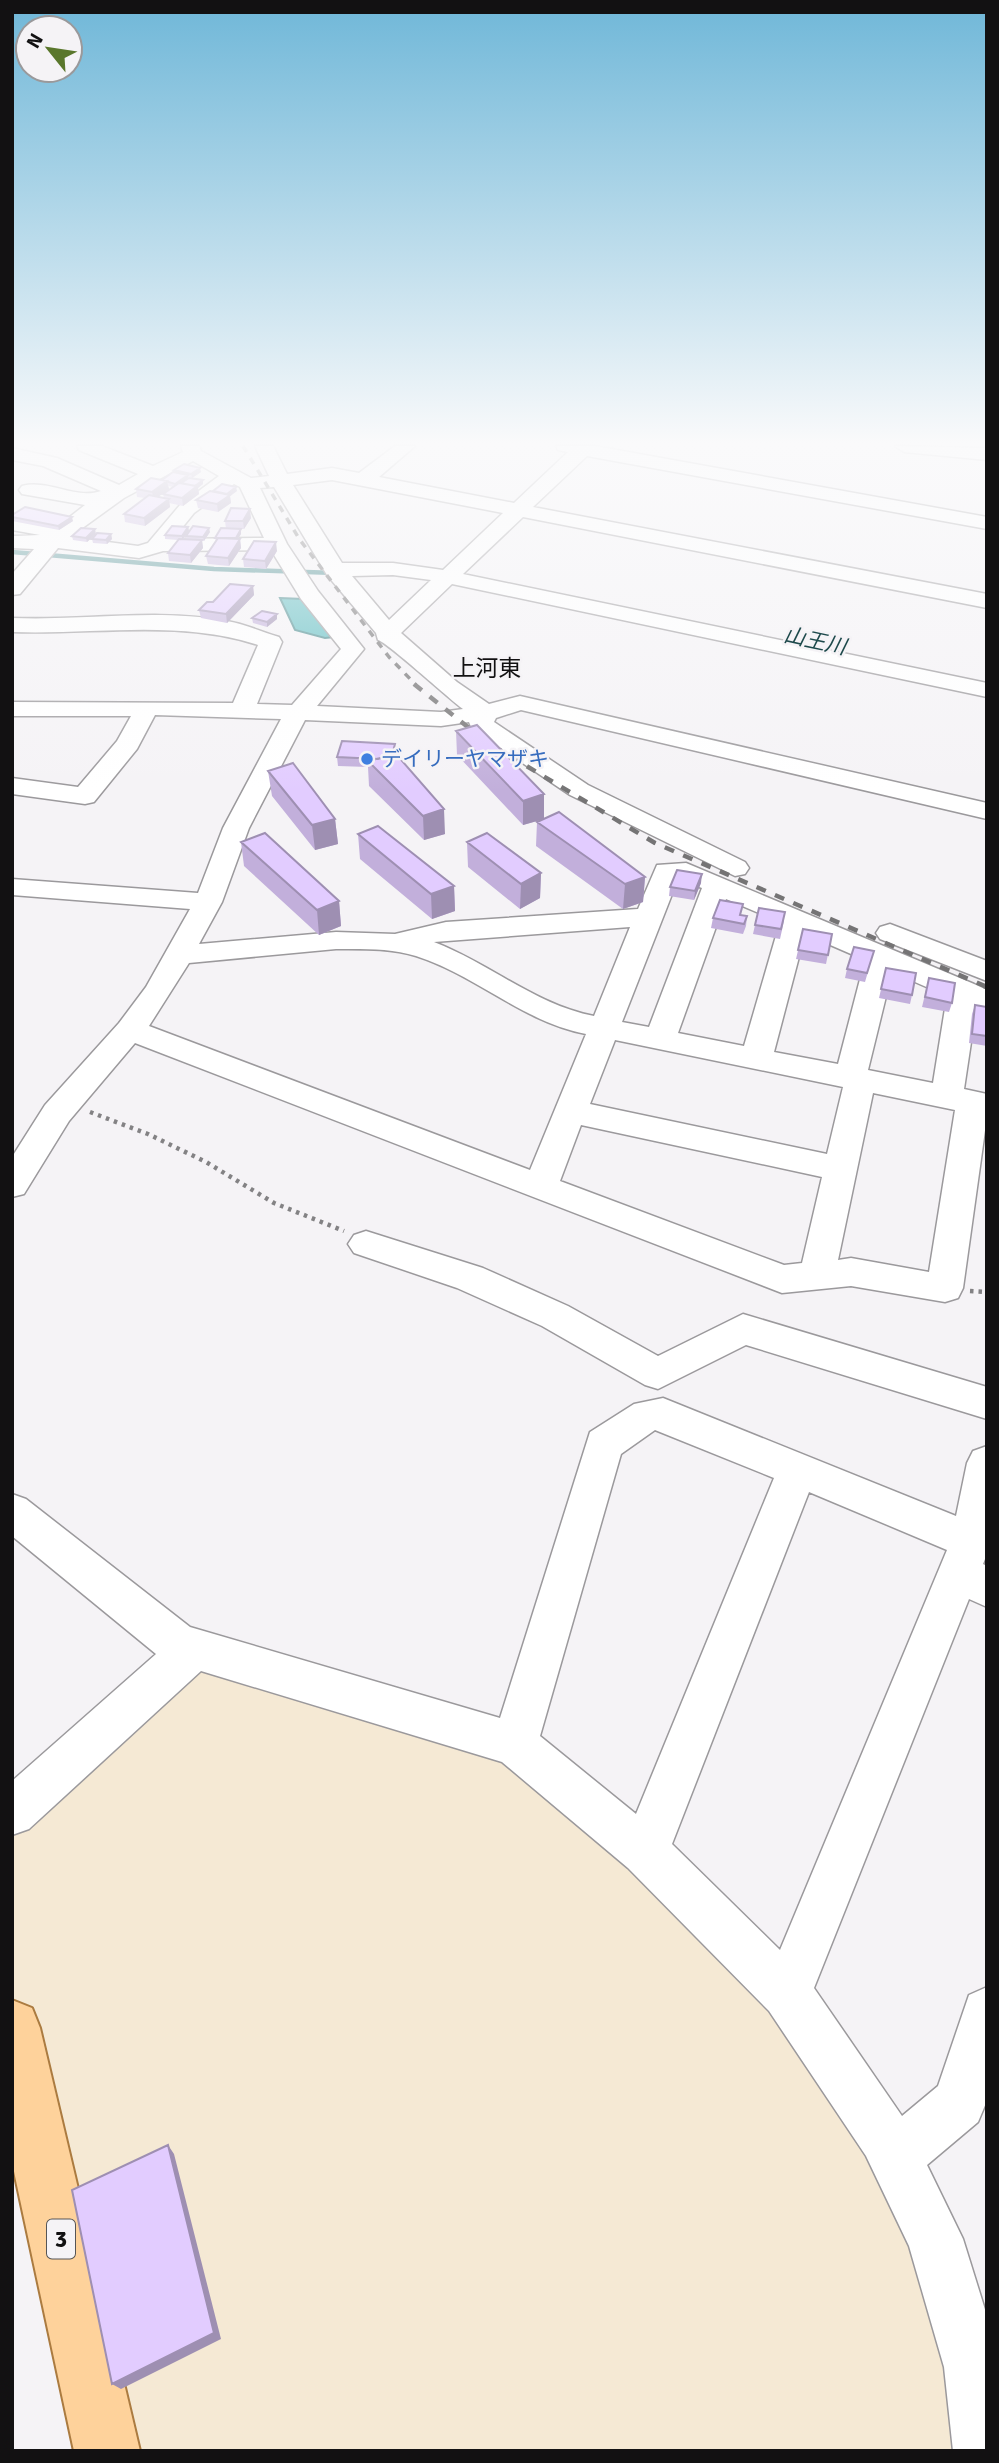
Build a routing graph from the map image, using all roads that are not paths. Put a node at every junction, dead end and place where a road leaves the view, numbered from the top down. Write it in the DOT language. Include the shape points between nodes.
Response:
graph roads {
  1 [pos="35,561"];
  2 [pos="288,561"];
  3 [pos="330,561"];
  4 [pos="464,561"];
  5 [pos="781,561"];
  6 [pos="338,575"];
  7 [pos="443,581"];
  8 [pos="12,589"];
  9 [pos="987,601"];
  10 [pos="12,625"];
  11 [pos="386,635"];
  12 [pos="987,690"];
  13 [pos="987,702"];
  14 [pos="146,708"];
  15 [pos="12,709"];
  16 [pos="242,710"];
  17 [pos="298,713"];
  18 [pos="485,713"];
  19 [pos="12,786"];
  20 [pos="987,811"];
  21 [pos="717,885"];
  22 [pos="12,887"];
  23 [pos="208,902"];
  24 [pos="648,918"];
  25 [pos="795,918"];
  26 [pos="395,943"];
  27 [pos="178,955"];
  28 [pos="881,955"];
  29 [pos="979,988"];
  30 [pos="603,1028"];
  31 [pos="130,1030"];
  32 [pos="660,1040"];
  33 [pos="756,1059"];
  34 [pos="855,1079"];
  35 [pos="969,1101"];
  36 [pos="570,1111"];
  37 [pos="840,1169"];
  38 [pos="12,1185"];
  39 [pos="540,1186"];
  40 [pos="366,1244"];
  41 [pos="817,1275"];
  42 [pos="658,1374"];
  43 [pos="987,1403"];
  44 [pos="663,1414"];
  45 [pos="987,1463"];
  46 [pos="798,1469"];
  47 [pos="12,1511"];
  48 [pos="972,1567"];
  49 [pos="194,1649"];
  50 [pos="515,1744"];
  51 [pos="12,1812"];
  52 [pos="645,1852"];
  53 [pos="787,1993"];
  54 [pos="987,2013"];
  55 [pos="12,2028"];
  56 [pos="895,2157"];
  57 [pos="107,2451"];
  58 [pos="983,2451"];
  1 -- 8 [label="street"];
  2 -- 17 [label="street" via="353,649"];
  3 -- 6 [label="street"];
  4 -- 7 [label="street"];
  5 -- 9 [label="street"];
  6 -- 7 [label="street"];
  6 -- 11 [label="street"];
  7 -- 11 [label="street"];
  7 -- 12 [label="street"];
  7 -- 13 [label="street"];
  10 -- 16 [label="street" via="178,622 228,628 271,642"];
  11 -- 18 [label="street" via="444,687"];
  14 -- 15 [label="street"];
  14 -- 16 [label="street"];
  14 -- 19 [label="street" via="128,744 85,796"];
  16 -- 17 [label="street"];
  17 -- 18 [label="street" via="441,719"];
  17 -- 23 [label="street" via="236,828"];
  18 -- 20 [label="street" via="531,705"];
  18 -- 29 [label="street" via="481,724 579,790"];
  21 -- 24 [label="street" via="686,872 667,871"];
  21 -- 25 [label="street"];
  21 -- 32 [label="street"];
  22 -- 23 [label="street"];
  23 -- 27 [label="street"];
  24 -- 26 [label="street" via="446,931"];
  24 -- 30 [label="street"];
  25 -- 28 [label="street"];
  25 -- 33 [label="street"];
  26 -- 27 [label="street" via="356,940"];
  26 -- 30 [label="street" via="420,947 466,965 551,1015"];
  27 -- 31 [label="street"];
  28 -- 29 [label="street"];
  28 -- 34 [label="street"];
  29 -- 35 [label="street"];
  30 -- 32 [label="street"];
  30 -- 36 [label="street"];
  31 -- 38 [label="street" via="66,1103"];
  31 -- 39 [label="street"];
  32 -- 33 [label="street"];
  33 -- 34 [label="street"];
  34 -- 35 [label="street"];
  34 -- 37 [label="street"];
  35 -- 41 [label="street" via="945,1288 851,1272"];
  36 -- 37 [label="street"];
  36 -- 39 [label="street"];
  37 -- 41 [label="street"];
  39 -- 41 [label="street" via="782,1279"];
  40 -- 42 [label="street" via="470,1278 531,1305"];
  42 -- 43 [label="street" via="743,1329"];
  42 -- 44 [label="street"];
  44 -- 46 [label="street"];
  44 -- 50 [label="street" via="648,1415 604,1444"];
  45 -- 48 [label="street"];
  46 -- 48 [label="street"];
  46 -- 52 [label="street"];
  47 -- 49 [label="street" via="177,1644"];
  48 -- 53 [label="street"];
  49 -- 50 [label="street"];
  49 -- 51 [label="street"];
  50 -- 52 [label="street"];
  52 -- 53 [label="street"];
  53 -- 56 [label="street"];
  54 -- 56 [label="street" via="959,2103"];
  55 -- 57 [label="main road, 3"];
  56 -- 58 [label="street" via="934,2239 973,2367"];
}
